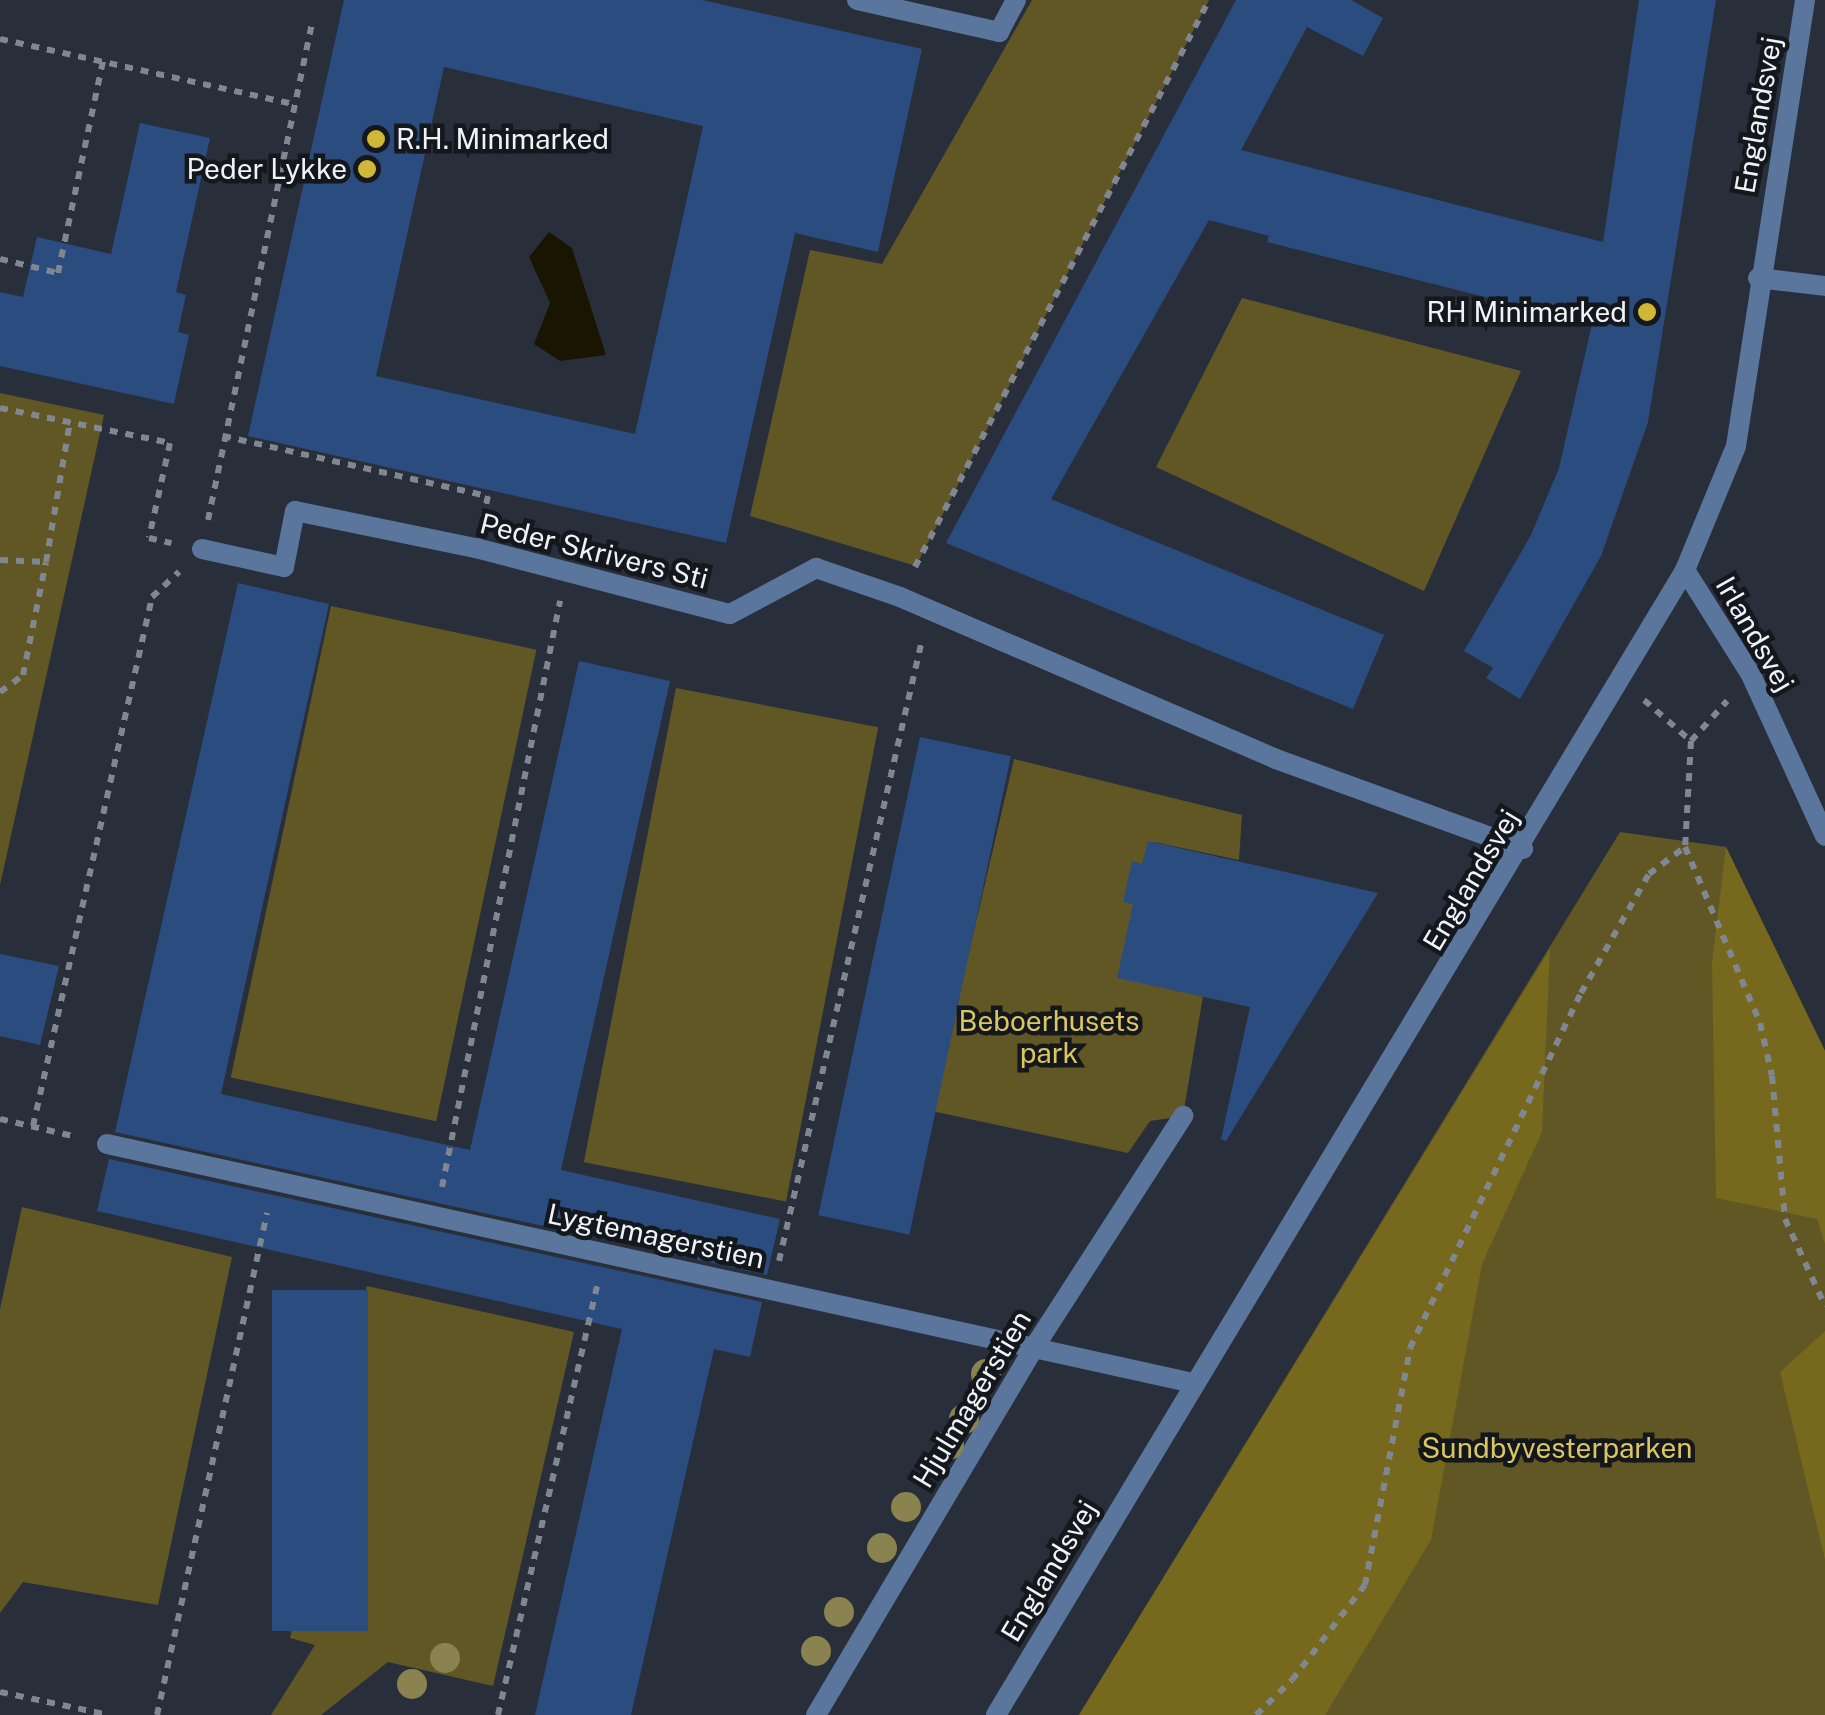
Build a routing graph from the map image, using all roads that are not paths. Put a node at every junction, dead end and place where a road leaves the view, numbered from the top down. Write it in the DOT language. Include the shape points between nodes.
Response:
graph roads {
  1 [pos="857,0"];
  2 [pos="1016,0"];
  3 [pos="1805,0"];
  4 [pos="1758,278"];
  5 [pos="1825,286"];
  6 [pos="202,549"];
  7 [pos="1686,570"];
  8 [pos="1825,836"];
  9 [pos="1523,849"];
  10 [pos="1183,1116"];
  11 [pos="108,1144"];
  12 [pos="1035,1346"];
  13 [pos="1193,1383"];
  14 [pos="816,1715"];
  15 [pos="996,1715"];
  1 -- 2 [label="street" via="999,32"];
  3 -- 4 [label="street, Englandsvej"];
  4 -- 5 [label="street"];
  4 -- 7 [label="street, Englandsvej" via="1736,446"];
  6 -- 9 [label="street, Peder Skrivers Sti" via="284,567 295,511 476,548 730,614 816,568 900,597 1276,760"];
  7 -- 8 [label="street, Irlandsvej" via="1751,675"];
  7 -- 9 [label="street, Englandsvej"];
  9 -- 13 [label="street, Englandsvej"];
  10 -- 12 [label="street, Hjulmagerstien"];
  11 -- 12 [label="street, Lygtemagerstien"];
  12 -- 13 [label="street, Lygtemagerstien"];
  12 -- 14 [label="street, Hjulmagerstien"];
  13 -- 15 [label="street, Englandsvej"];
}
